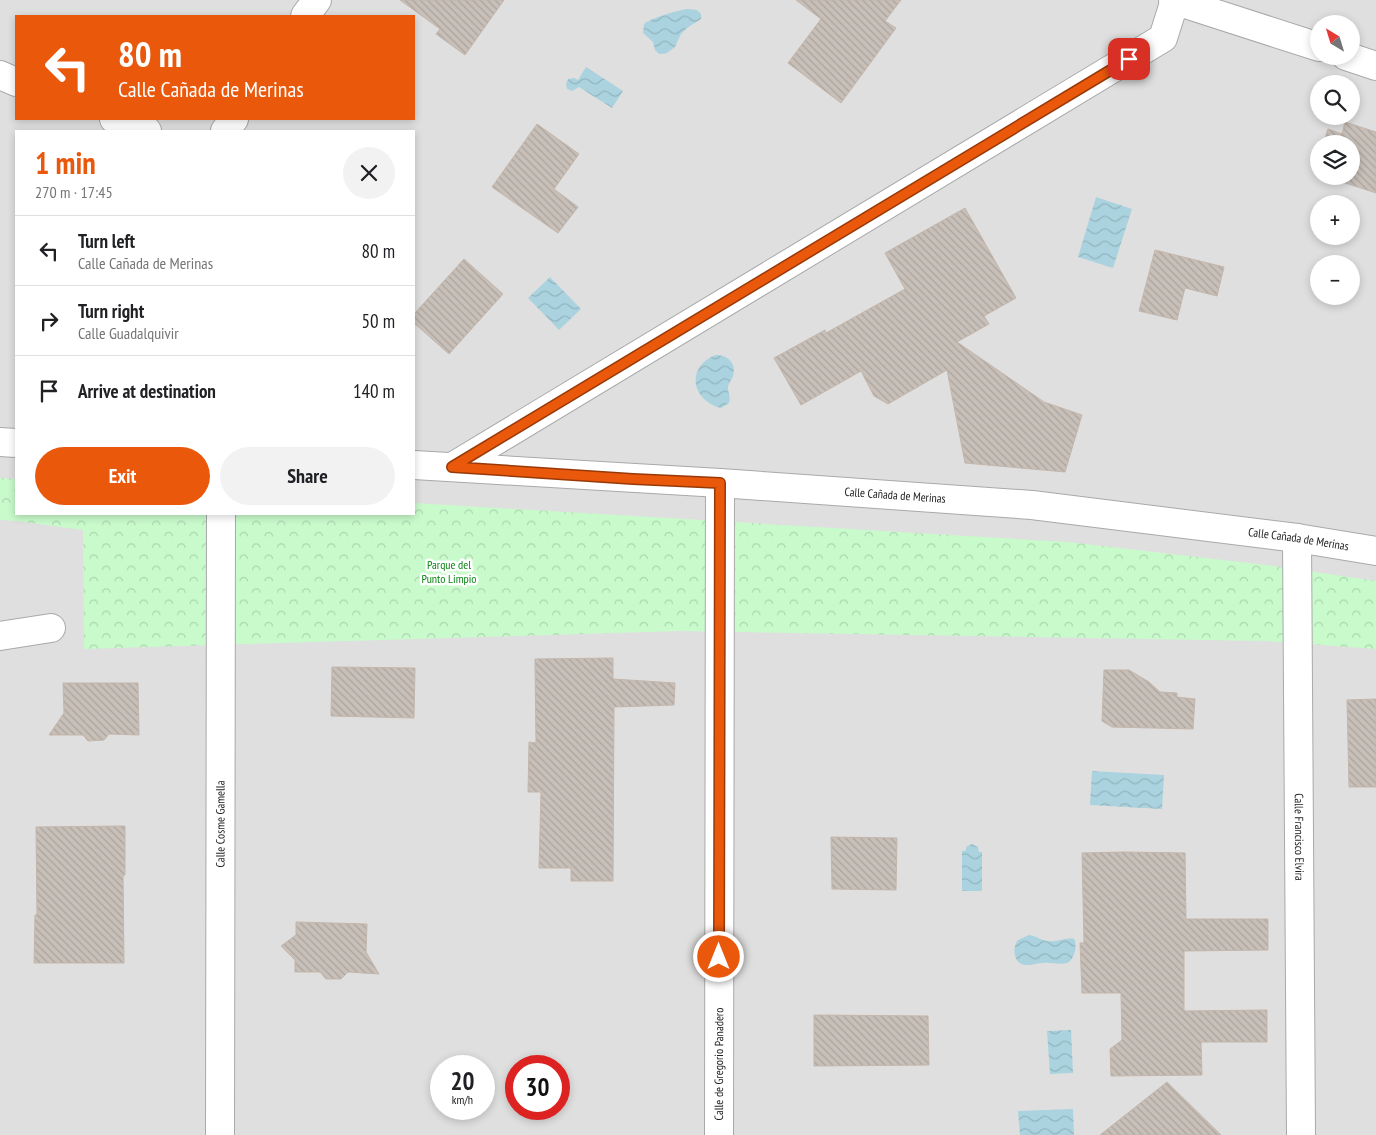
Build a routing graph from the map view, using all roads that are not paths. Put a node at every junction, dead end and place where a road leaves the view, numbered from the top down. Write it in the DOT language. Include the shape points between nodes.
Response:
graph roads {
  1 [pos="317,0"];
  2 [pos="1174,0"];
  3 [pos="306,15"];
  4 [pos="1310,45"];
  5 [pos="1360,61"];
  6 [pos="1376,66"];
  7 [pos="0,75"];
  8 [pos="15,82"];
  9 [pos="117,120"];
  10 [pos="143,130"];
  11 [pos="0,442"];
  12 [pos="15,443"];
  13 [pos="415,465"];
  14 [pos="452,467"];
  15 [pos="720,483"];
  16 [pos="221,515"];
  17 [pos="1297,538"];
  18 [pos="1376,551"];
  19 [pos="51,628"];
  20 [pos="0,636"];
  21 [pos="220,1135"];
  22 [pos="719,1135"];
  23 [pos="1301,1135"];
  1 -- 3 [label="street"];
  2 -- 4 [label="street"];
  2 -- 14 [label="street" via="1163,38"];
  5 -- 6 [label="street"];
  7 -- 8 [label="street"];
  9 -- 10 [label="street"];
  11 -- 12 [label="street"];
  13 -- 14 [label="street, Calle Cañada de Merinas"];
  14 -- 15 [label="street, Calle Cañada de Merinas"];
  15 -- 17 [label="street, Calle Cañada de Merinas" via="1032,505"];
  15 -- 22 [label="street, Calle de Gregorio Panadero"];
  16 -- 21 [label="street, Calle Cosme Gamella"];
  17 -- 18 [label="street, Calle Cañada de Merinas"];
  17 -- 23 [label="street, Calle Francisco Elvira"];
  19 -- 20 [label="street"];
}
